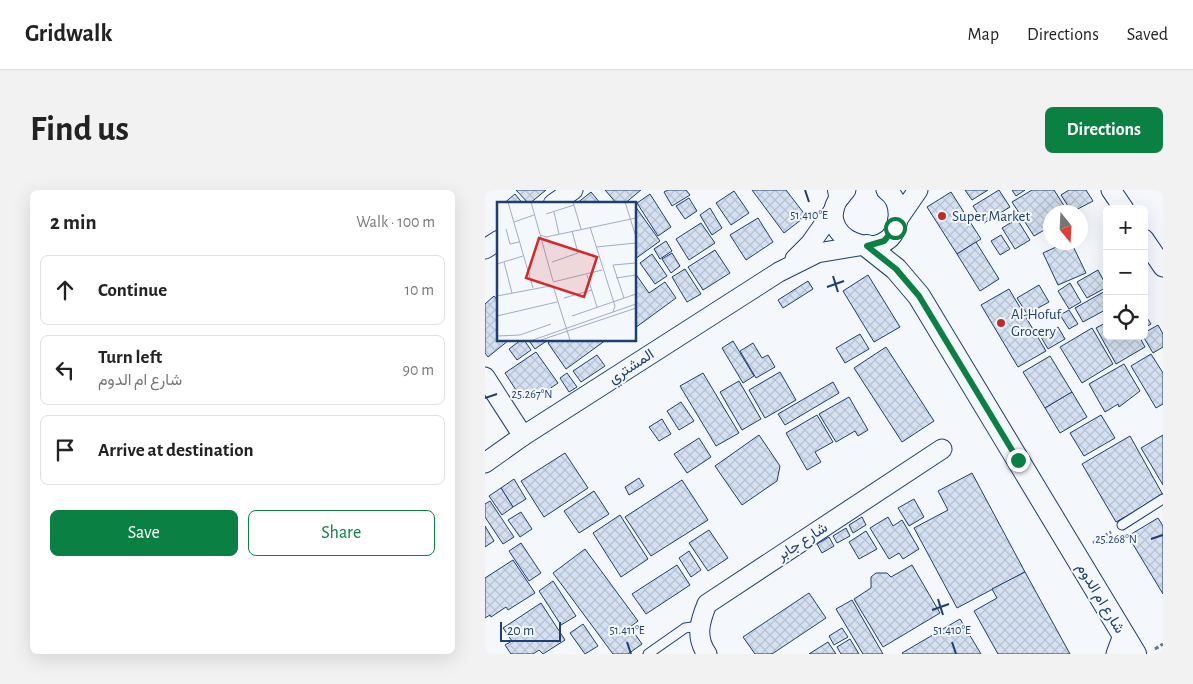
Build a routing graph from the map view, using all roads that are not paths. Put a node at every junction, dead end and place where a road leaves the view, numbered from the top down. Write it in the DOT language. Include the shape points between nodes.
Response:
graph roads {
  1 [pos="573,190"];
  2 [pos="886,190"];
  3 [pos="918,190"];
  4 [pos="1111,190"];
  5 [pos="840,196"];
  6 [pos="556,202"];
  7 [pos="1121,205"];
  8 [pos="898,219"];
  9 [pos="497,241"];
  10 [pos="1148,245"];
  11 [pos="863,246"];
  12 [pos="485,249"];
  13 [pos="1163,267"];
  14 [pos="779,272"];
  15 [pos="485,377"];
  16 [pos="523,436"];
  17 [pos="942,449"];
  18 [pos="485,463"];
  19 [pos="1163,499"];
  20 [pos="1122,525"];
  21 [pos="699,626"];
  22 [pos="1120,644"];
  23 [pos="648,654"];
  24 [pos="707,654"];
  25 [pos="1135,654"];
  1 -- 6 [label="street"];
  2 -- 8 [label="street" via="895,200"];
  3 -- 8 [label="street"];
  4 -- 7 [label="street"];
  5 -- 11 [label="street" via="837,228 842,236"];
  5 -- 14 [label="street, المشتري" via="810,244"];
  8 -- 11 [label="street, المشتري" via="891,235 876,245"];
  9 -- 12 [label="street"];
  10 -- 13 [label="street"];
  11 -- 14 [label="street, المشتري" via="817,254"];
  11 -- 22 [label="street, شارع ام الدوم" via="896,269 919,296 1075,554"];
  14 -- 16 [label="street, المشتري"];
  15 -- 16 [label="street"];
  16 -- 18 [label="street, المشتري"];
  17 -- 21 [label="street, شارع جابر" via="707,604"];
  19 -- 20 [label="lane"];
  21 -- 23 [label="lane" via="685,628"];
  21 -- 24 [label="street" via="702,647"];
  22 -- 25 [label="street, شارع ام الدوم"];
}
